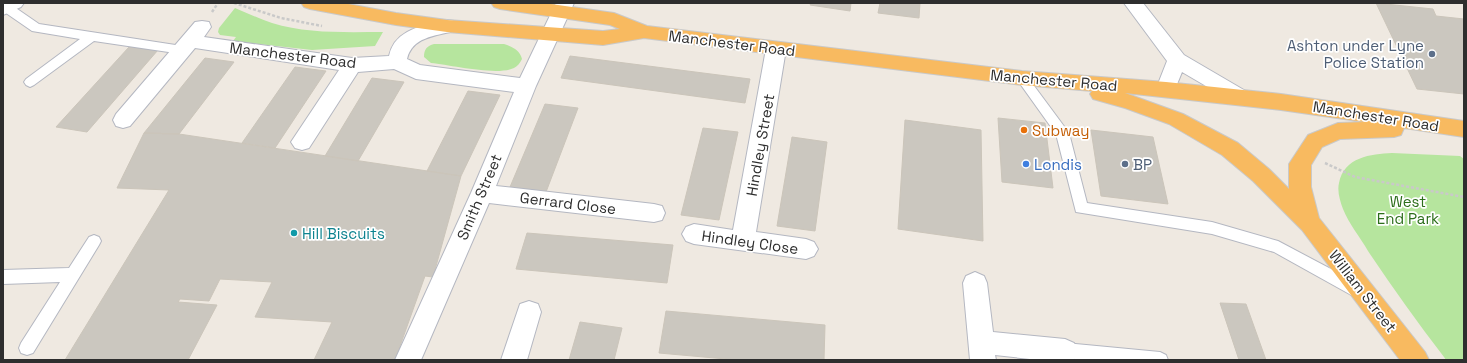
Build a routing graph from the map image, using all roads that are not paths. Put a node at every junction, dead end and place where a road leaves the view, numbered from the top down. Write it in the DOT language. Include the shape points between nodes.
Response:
graph roads {
  1 [pos="310,3"];
  2 [pos="500,3"];
  3 [pos="1133,3"];
  4 [pos="8,6"];
  5 [pos="563,8"];
  6 [pos="448,26"];
  7 [pos="644,32"];
  8 [pos="551,34"];
  9 [pos="91,37"];
  10 [pos="191,39"];
  11 [pos="776,49"];
  12 [pos="1177,60"];
  13 [pos="397,62"];
  14 [pos="352,65"];
  15 [pos="1022,78"];
  16 [pos="1054,81"];
  17 [pos="30,82"];
  18 [pos="526,86"];
  19 [pos="1166,89"];
  20 [pos="1242,98"];
  21 [pos="123,120"];
  22 [pos="1464,130"];
  23 [pos="302,142"];
  24 [pos="482,193"];
  25 [pos="654,213"];
  26 [pos="1310,223"];
  27 [pos="694,234"];
  28 [pos="742,240"];
  29 [pos="94,241"];
  30 [pos="806,249"];
  31 [pos="71,275"];
  32 [pos="3,277"];
  33 [pos="975,283"];
  34 [pos="1367,296"];
  35 [pos="529,312"];
  36 [pos="26,348"];
  37 [pos="982,351"];
  38 [pos="1065,351"];
  39 [pos="408,360"];
  40 [pos="514,360"];
  41 [pos="1160,360"];
  42 [pos="1416,360"];
  1 -- 6 [label="highway, Manchester Road"];
  2 -- 5 [label="highway, Manchester Road"];
  3 -- 12 [label="street"];
  4 -- 9 [label="lane" via="36,28"];
  5 -- 7 [label="highway, Manchester Road" via="614,18"];
  5 -- 8 [label="street, Smith Street"];
  6 -- 8 [label="highway, Manchester Road"];
  6 -- 13 [label="street, Manchester Road" via="412,36 400,48"];
  7 -- 8 [label="highway, Manchester Road" via="603,38"];
  7 -- 11 [label="highway, Manchester Road"];
  8 -- 18 [label="street, Smith Street"];
  9 -- 10 [label="lane"];
  9 -- 17 [label="lane"];
  10 -- 14 [label="street, Manchester Road"];
  10 -- 21 [label="street"];
  11 -- 15 [label="highway, Manchester Road"];
  11 -- 28 [label="street, Hindley Street"];
  12 -- 19 [label="street"];
  12 -- 20 [label="street"];
  13 -- 14 [label="street, Manchester Road"];
  13 -- 18 [label="street" via="416,72"];
  14 -- 23 [label="street"];
  15 -- 16 [label="highway, Manchester Road"];
  15 -- 34 [label="lane" via="1062,132 1081,208 1212,228 1278,247"];
  16 -- 19 [label="highway, Manchester Road"];
  16 -- 26 [label="highway" via="1130,102 1176,119 1207,136 1230,149 1261,175"];
  18 -- 24 [label="street, Smith Street"];
  19 -- 20 [label="highway, Manchester Road"];
  20 -- 22 [label="highway, Manchester Road"];
  22 -- 26 [label="highway" via="1338,131 1315,141 1300,164 1300,187"];
  24 -- 25 [label="street, Gerrard Close"];
  24 -- 39 [label="street, Smith Street"];
  26 -- 34 [label="highway, William Street"];
  27 -- 28 [label="street, Hindley Close"];
  28 -- 30 [label="street, Hindley Close"];
  29 -- 31 [label="lane"];
  31 -- 32 [label="lane"];
  31 -- 36 [label="lane"];
  33 -- 37 [label="street"];
  34 -- 42 [label="highway, William Street"];
  35 -- 40 [label="street"];
  37 -- 38 [label="street"];
  38 -- 41 [label="lane"];
}
